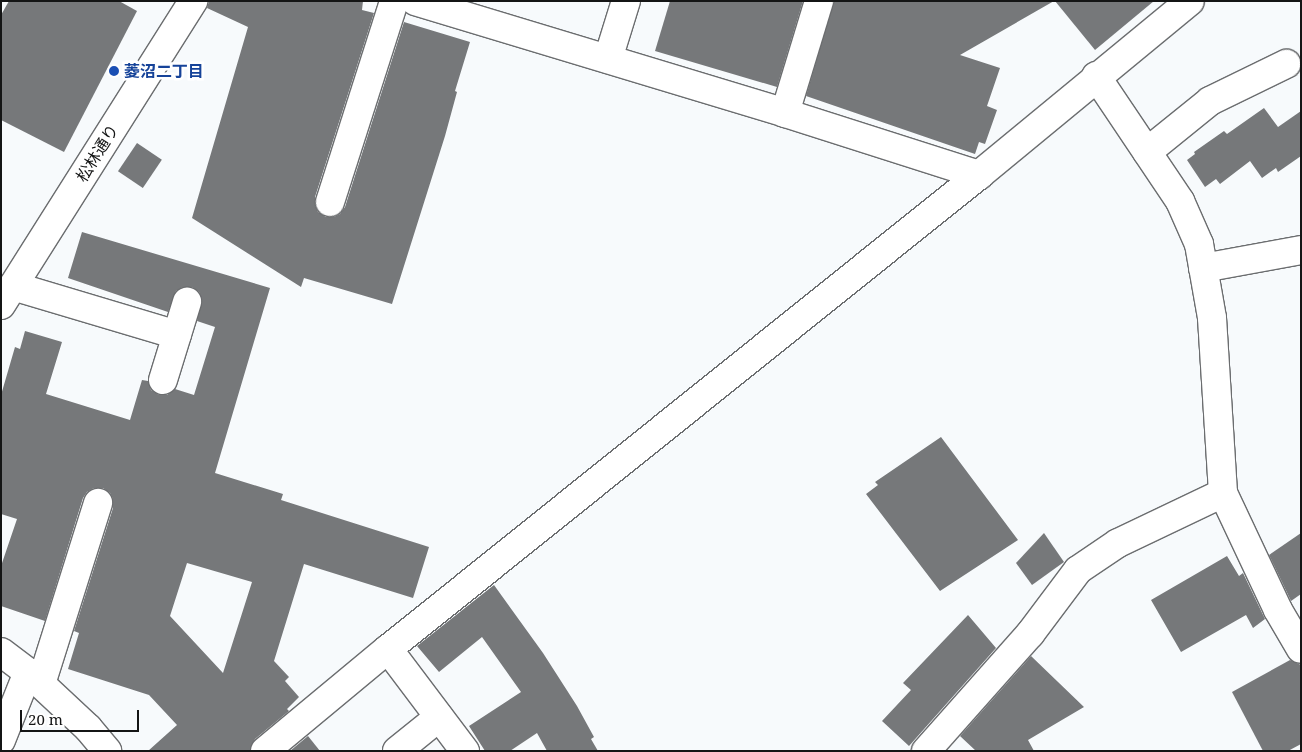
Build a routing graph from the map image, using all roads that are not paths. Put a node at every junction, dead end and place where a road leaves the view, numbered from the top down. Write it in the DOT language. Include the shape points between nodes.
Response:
graph roads {
  1 [pos="193,1"];
  2 [pos="394,1"];
  3 [pos="415,1"];
  4 [pos="626,1"];
  5 [pos="819,1"];
  6 [pos="1190,1"];
  7 [pos="608,59"];
  8 [pos="1286,64"];
  9 [pos="1096,76"];
  10 [pos="785,113"];
  11 [pos="1147,152"];
  12 [pos="979,175"];
  13 [pos="330,202"];
  14 [pos="1301,250"];
  15 [pos="1203,268"];
  16 [pos="7,296"];
  17 [pos="187,302"];
  18 [pos="177,335"];
  19 [pos="163,380"];
  20 [pos="1223,492"];
  21 [pos="98,503"];
  22 [pos="388,649"];
  23 [pos="1301,649"];
  24 [pos="1,652"];
  25 [pos="34,678"];
  26 [pos="439,717"];
  27 [pos="1,740"];
  28 [pos="107,751"];
  29 [pos="265,751"];
  30 [pos="396,751"];
  31 [pos="465,751"];
  32 [pos="926,751"];
  1 -- 16 [label="street, 松林通り"];
  2 -- 13 [label="street"];
  3 -- 7 [label="street"];
  4 -- 7 [label="street"];
  5 -- 10 [label="street"];
  6 -- 9 [label="street"];
  7 -- 10 [label="street"];
  8 -- 11 [label="street" via="1210,101"];
  9 -- 11 [label="street"];
  9 -- 12 [label="street"];
  10 -- 12 [label="street"];
  11 -- 15 [label="street" via="1180,201 1199,244"];
  12 -- 22 [label="street"];
  14 -- 15 [label="street"];
  15 -- 20 [label="street" via="1212,318"];
  16 -- 18 [label="street"];
  17 -- 18 [label="street"];
  18 -- 19 [label="street"];
  20 -- 23 [label="street" via="1278,610"];
  20 -- 32 [label="street" via="1118,544 1078,570 1030,634"];
  21 -- 25 [label="street"];
  22 -- 26 [label="street"];
  22 -- 29 [label="street"];
  24 -- 25 [label="street"];
  25 -- 27 [label="street"];
  25 -- 28 [label="street" via="88,728"];
  26 -- 30 [label="street"];
  26 -- 31 [label="street"];
}
